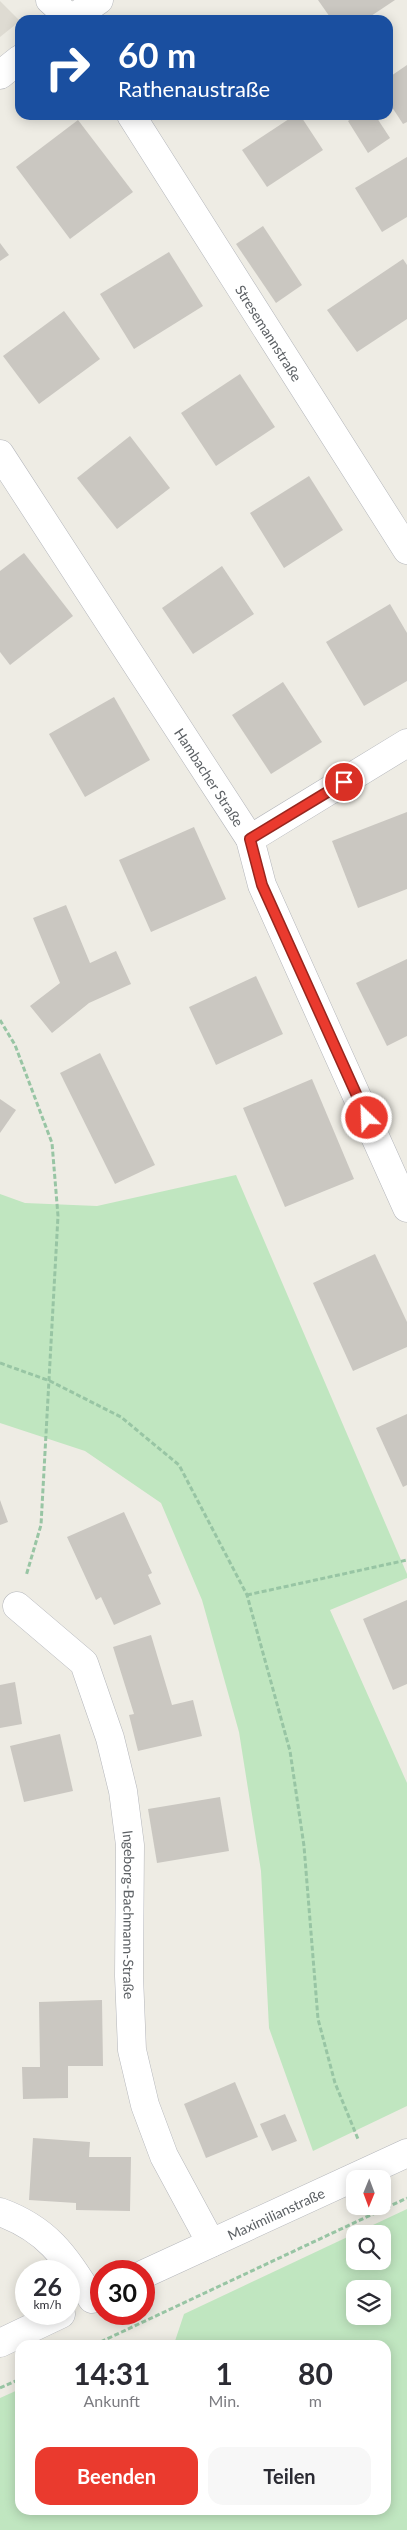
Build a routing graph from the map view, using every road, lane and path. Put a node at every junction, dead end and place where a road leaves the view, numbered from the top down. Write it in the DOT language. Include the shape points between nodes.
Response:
graph roads {
  1 [pos="50,0"];
  2 [pos="99,0"];
  3 [pos="66,15"];
  4 [pos="78,15"];
  5 [pos="15,63"];
  6 [pos="0,75"];
  7 [pos="134,120"];
  8 [pos="0,454"];
  9 [pos="407,550"];
  10 [pos="407,743"];
  11 [pos="250,839"];
  12 [pos="0,1020"];
  13 [pos="407,1208"];
  14 [pos="0,1363"];
  15 [pos="50,1381"];
  16 [pos="407,1560"];
  17 [pos="247,1595"];
  18 [pos="17,1606"];
  19 [pos="407,2153"];
  20 [pos="371,2170"];
  21 [pos="346,2181"];
  22 [pos="407,2198"];
  23 [pos="0,2212"];
  24 [pos="211,2243"];
  25 [pos="155,2269"];
  26 [pos="87,2301"];
  27 [pos="38,2325"];
  28 [pos="105,2340"];
  29 [pos="0,2343"];
  30 [pos="15,2381"];
  31 [pos="0,2388"];
  1 -- 3 [label="street"];
  2 -- 4 [label="street"];
  5 -- 6 [label="street"];
  7 -- 9 [label="street, Stresemannstraße"];
  8 -- 11 [label="street, Hambacher Straße"];
  10 -- 11 [label="street"];
  11 -- 13 [label="street, Hambacher Straße" via="262,885"];
  12 -- 15 [label="path" via="15,1045 52,1143 58,1216"];
  14 -- 15 [label="path"];
  15 -- 17 [label="path" via="121,1417 179,1465"];
  15 -- 18 [label="path" via="41,1525"];
  16 -- 17 [label="path"];
  17 -- 20 [label="path" via="290,1751 304,1846 318,2019 335,2083"];
  18 -- 24 [label="street, Ingeborg-Bachmann-Straße" via="84,1663 110,1738 123,1791 130,1845 132,2050 145,2105 164,2156"];
  19 -- 20 [label="street, Maximilianstraße"];
  21 -- 24 [label="street, Maximilianstraße"];
  22 -- 28 [label="path"];
  23 -- 26 [label="street" via="47,2237 68,2260"];
  24 -- 25 [label="street, Maximilianstraße"];
  27 -- 29 [label="street"];
  30 -- 31 [label="path"];
}
